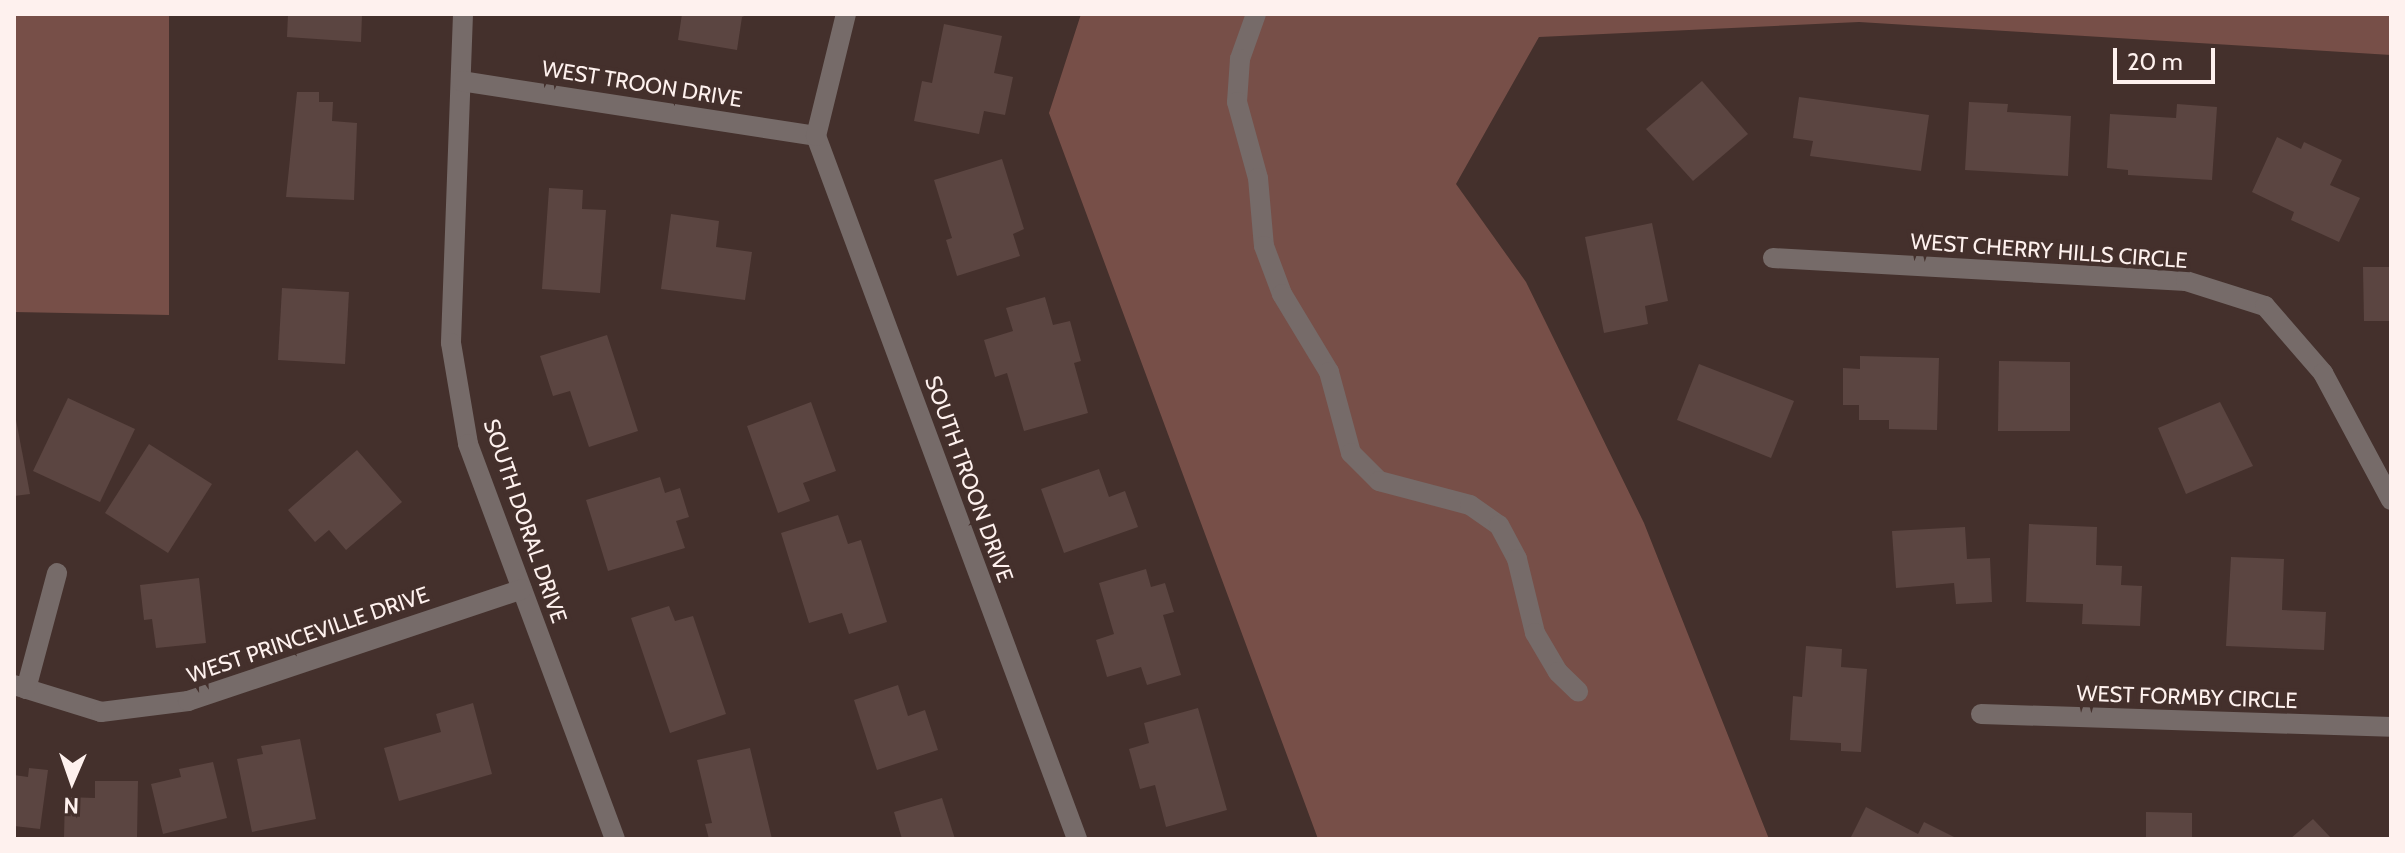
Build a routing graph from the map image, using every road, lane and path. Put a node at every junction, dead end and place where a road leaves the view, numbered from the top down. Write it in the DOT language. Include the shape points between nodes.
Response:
graph roads {
  1 [pos="463,14"];
  2 [pos="846,14"];
  3 [pos="1256,14"];
  4 [pos="461,81"];
  5 [pos="816,136"];
  6 [pos="1773,258"];
  7 [pos="2383,465"];
  8 [pos="2391,500"];
  9 [pos="57,573"];
  10 [pos="522,589"];
  11 [pos="20,687"];
  12 [pos="1578,691"];
  13 [pos="1981,714"];
  14 [pos="2391,727"];
  15 [pos="615,839"];
  16 [pos="1077,839"];
  1 -- 4 [label="street, SOUTH DORAL DRIVE"];
  2 -- 5 [label="street"];
  3 -- 12 [label="street" via="1240,59 1237,102 1258,178 1264,246 1282,294 1329,372 1351,453 1379,481 1470,505 1499,525 1517,559 1535,633 1558,672"];
  4 -- 5 [label="street, WEST TROON DRIVE"];
  4 -- 10 [label="street, SOUTH DORAL DRIVE" via="451,343 468,444"];
  5 -- 16 [label="street, SOUTH TROON DRIVE"];
  6 -- 7 [label="street, WEST CHERRY HILLS CIRCLE" via="2186,281 2265,306 2323,373"];
  7 -- 8 [label="street, WEST CHERRY HILLS CIRCLE"];
  9 -- 11 [label="street"];
  10 -- 11 [label="street, WEST PRINCEVILLE DRIVE" via="188,701 101,712"];
  10 -- 15 [label="street, SOUTH DORAL DRIVE"];
  13 -- 14 [label="street, WEST FORMBY CIRCLE"];
}
